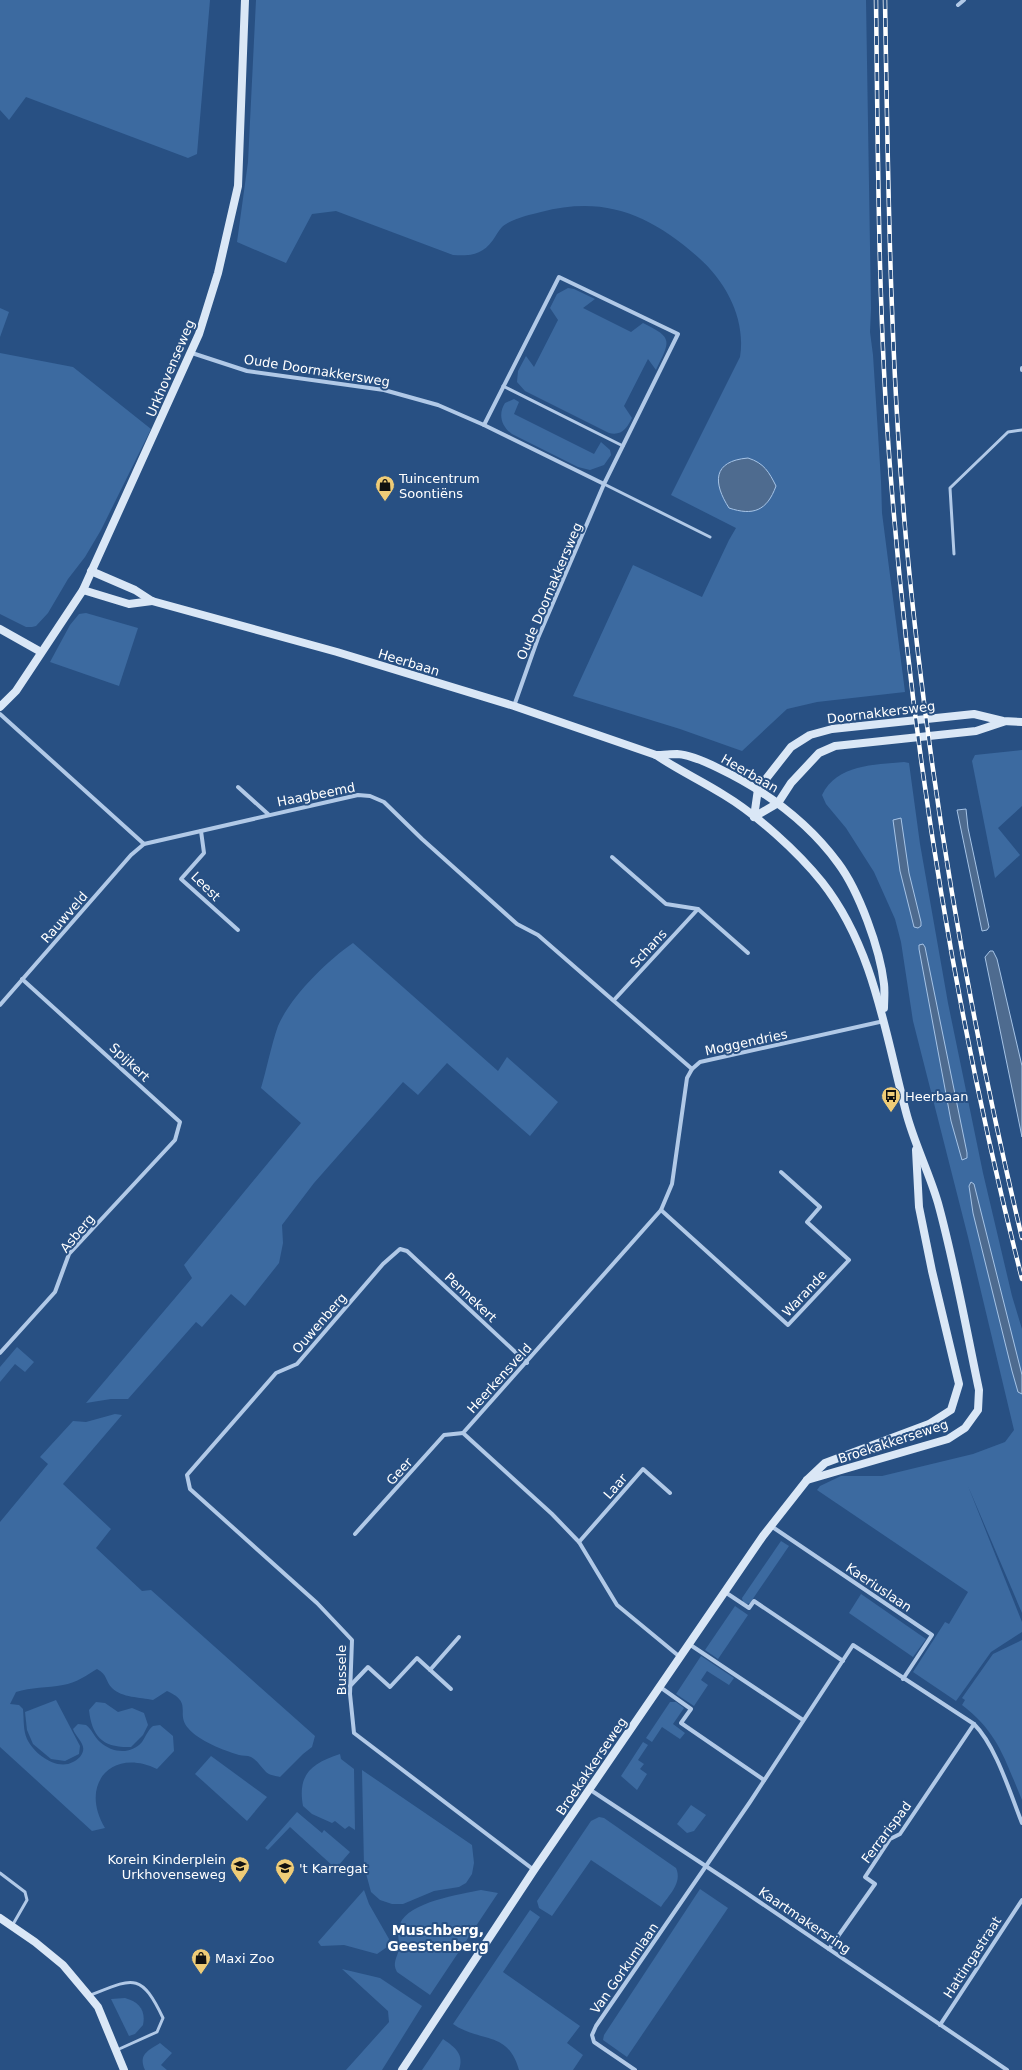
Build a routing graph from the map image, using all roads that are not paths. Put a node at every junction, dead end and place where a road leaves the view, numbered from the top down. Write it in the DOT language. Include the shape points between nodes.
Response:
graph roads {
  1 [pos="245,0"];
  2 [pos="964,0"];
  3 [pos="958,5"];
  4 [pos="192,353"];
  5 [pos="503,386"];
  6 [pos="484,425"];
  7 [pos="1022,430"];
  8 [pos="623,446"];
  9 [pos="604,484"];
  10 [pos="710,537"];
  11 [pos="954,554"];
  12 [pos="91,571"];
  13 [pos="82,590"];
  14 [pos="152,601"];
  15 [pos="0,629"];
  16 [pos="41,652"];
  17 [pos="514,706"];
  18 [pos="0,707"];
  19 [pos="0,714"];
  20 [pos="1003,722"];
  21 [pos="1022,722"];
  22 [pos="656,755"];
  23 [pos="238,787"];
  24 [pos="758,789"];
  25 [pos="778,803"];
  26 [pos="268,814"];
  27 [pos="754,817"];
  28 [pos="201,831"];
  29 [pos="144,844"];
  30 [pos="612,857"];
  31 [pos="698,909"];
  32 [pos="238,930"];
  33 [pos="748,953"];
  34 [pos="22,979"];
  35 [pos="614,1000"];
  36 [pos="0,1005"];
  37 [pos="884,1018"];
  38 [pos="692,1069"];
  39 [pos="916,1141"];
  40 [pos="149,1168"];
  41 [pos="781,1172"];
  42 [pos="661,1210"];
  43 [pos="400,1249"];
  44 [pos="0,1353"];
  45 [pos="526,1363"];
  46 [pos="951,1410"];
  47 [pos="978,1410"];
  48 [pos="463,1433"];
  49 [pos="202,1457"];
  50 [pos="806,1480"];
  51 [pos="670,1492"];
  52 [pos="771,1526"];
  53 [pos="355,1534"];
  54 [pos="579,1542"];
  55 [pos="725,1592"];
  56 [pos="459,1637"];
  57 [pos="689,1644"];
  58 [pos="680,1657"];
  59 [pos="843,1661"];
  60 [pos="430,1670"];
  61 [pos="903,1679"];
  62 [pos="350,1686"];
  63 [pos="660,1687"];
  64 [pos="452,1689"];
  65 [pos="803,1720"];
  66 [pos="974,1724"];
  67 [pos="764,1780"];
  68 [pos="590,1789"];
  69 [pos="1022,1823"];
  70 [pos="706,1866"];
  71 [pos="534,1870"];
  72 [pos="0,1872"];
  73 [pos="1022,1900"];
  74 [pos="0,1918"];
  75 [pos="11,1926"];
  76 [pos="829,1949"];
  77 [pos="89,1996"];
  78 [pos="940,2025"];
  79 [pos="116,2050"];
  80 [pos="124,2070"];
  81 [pos="402,2070"];
  82 [pos="635,2070"];
  83 [pos="1007,2070"];
  1 -- 4 [label="street, Urkhovenseweg" via="238,186 218,273"];
  2 -- 3 [label="street"];
  4 -- 6 [label="street, Oude Doornakkersweg" via="247,371 384,390 438,405"];
  4 -- 12 [label="street, Urkhovenseweg"];
  5 -- 6 [label="street, Oude Doornakkersweg"];
  5 -- 8 [label="lane"];
  5 -- 8 [label="street, Oude Doornakkersweg" via="559,277 678,334"];
  6 -- 9 [label="street, Oude Doornakkersweg"];
  7 -- 11 [label="lane" via="1008,432 950,488"];
  8 -- 9 [label="street, Oude Doornakkersweg"];
  9 -- 10 [label="lane"];
  9 -- 17 [label="street, Oude Doornakkersweg" via="538,638"];
  12 -- 13 [label="street, Urkhovenseweg"];
  12 -- 14 [label="street, Heerbaan" via="135,590"];
  13 -- 14 [label="street, Heerbaan" via="129,604"];
  13 -- 16 [label="street, Urkhovenseweg"];
  14 -- 17 [label="street, Heerbaan" via="337,652"];
  15 -- 16 [label="street"];
  16 -- 18 [label="street, Urkhovenseweg" via="16,692"];
  17 -- 22 [label="street, Heerbaan"];
  19 -- 29 [label="street"];
  20 -- 21 [label="street, Doornakkersweg"];
  20 -- 24 [label="street, Doornakkersweg" via="974,714 832,729 810,735 791,747"];
  20 -- 25 [label="street, Doornakkersweg" via="976,731 835,746 820,753 791,783"];
  22 -- 24 [label="street, Heerbaan" via="679,754 706,762"];
  22 -- 27 [label="street, Heerbaan" via="674,768 725,795"];
  23 -- 26 [label="street"];
  24 -- 25 [label="street, Heerbaan"];
  24 -- 27 [label="street"];
  25 -- 27 [label="street, Doornakkersweg"];
  25 -- 37 [label="street, Heerbaan" via="817,839 838,863 858,897 876,950 884,984"];
  26 -- 28 [label="street, Haagbeemd"];
  26 -- 35 [label="street, Haagbeemd" via="358,795 370,796 384,802 517,924 538,935"];
  27 -- 37 [label="street, Heerbaan" via="779,837 821,880 842,910 862,952"];
  28 -- 29 [label="street, Haagbeemd"];
  28 -- 32 [label="street, Leest" via="204,853 182,879"];
  29 -- 34 [label="street, Rauwveld" via="131,855"];
  30 -- 31 [label="street" via="666,904"];
  31 -- 33 [label="street"];
  31 -- 35 [label="street, Schans"];
  34 -- 36 [label="street, Rauwveld"];
  34 -- 40 [label="street, Spijkert" via="180,1122 175,1140"];
  35 -- 38 [label="street, Moggendries"];
  37 -- 38 [label="street, Moggendries" via="700,1062"];
  37 -- 39 [label="street, Heerbaan" via="906,1113"];
  38 -- 42 [label="street, Heerkensveld" via="687,1078 672,1184"];
  39 -- 46 [label="street, Heerbaan" via="919,1207 959,1384"];
  39 -- 47 [label="street, Heerbaan" via="938,1202 952,1259 979,1390"];
  40 -- 44 [label="street, Asberg" via="69,1254 55,1292"];
  41 -- 42 [label="street, Warande" via="820,1207 807,1222 849,1260 788,1325"];
  42 -- 45 [label="street, Heerkensveld"];
  43 -- 45 [label="street, Pennekert" via="407,1251"];
  43 -- 49 [label="street, Ouwenberg" via="383,1264 297,1364 276,1373"];
  45 -- 48 [label="street, Heerkensveld"];
  46 -- 50 [label="street, Broekakkerseweg" via="929,1424 825,1463"];
  47 -- 50 [label="street, Broekakkerseweg" via="965,1428 948,1439"];
  48 -- 53 [label="street, Geer" via="444,1435"];
  48 -- 54 [label="street"];
  49 -- 62 [label="street, Bussele" via="187,1475 190,1489 317,1603 352,1640"];
  50 -- 52 [label="street, Broekakkerseweg"];
  51 -- 54 [label="street, Laar" via="643,1469"];
  52 -- 55 [label="street, Broekakkerseweg"];
  52 -- 61 [label="street, Kaeriuslaan" via="932,1635"];
  54 -- 58 [label="street" via="617,1606"];
  55 -- 57 [label="street, Broekakkerseweg"];
  55 -- 59 [label="street" via="749,1608 754,1601"];
  56 -- 60 [label="street"];
  57 -- 58 [label="street, Broekakkerseweg"];
  57 -- 65 [label="street"];
  58 -- 63 [label="street, Broekakkerseweg"];
  59 -- 61 [label="street" via="854,1645"];
  59 -- 65 [label="street"];
  60 -- 62 [label="street" via="417,1658 390,1687 368,1667"];
  60 -- 64 [label="street"];
  61 -- 66 [label="street"];
  62 -- 71 [label="street, Bussele" via="354,1733"];
  63 -- 67 [label="street" via="691,1709 681,1723"];
  63 -- 68 [label="street, Broekakkerseweg"];
  65 -- 67 [label="street"];
  66 -- 69 [label="street" via="990,1747"];
  66 -- 76 [label="street, Ferrarispad" via="900,1834 890,1839 865,1877 875,1884"];
  67 -- 70 [label="street"];
  68 -- 70 [label="street, Kaartmakersring"];
  68 -- 71 [label="street, Broekakkerseweg"];
  70 -- 76 [label="street, Kaartmakersring"];
  70 -- 82 [label="street, Van Gorkumlaan" via="592,2035 594,2042"];
  71 -- 81 [label="street, Broekakkerseweg"];
  72 -- 75 [label="lane" via="25,1892 27,1900"];
  73 -- 78 [label="street, Hattingastraat"];
  74 -- 75 [label="street"];
  75 -- 77 [label="street" via="63,1965"];
  76 -- 78 [label="street, Kaartmakersring"];
  77 -- 79 [label="street" via="98,2007"];
  77 -- 79 [label="lane" via="133,1981 140,1984 153,1997 163,2018 157,2032"];
  78 -- 83 [label="street, Kaartmakersring"];
  79 -- 80 [label="street"];
}
